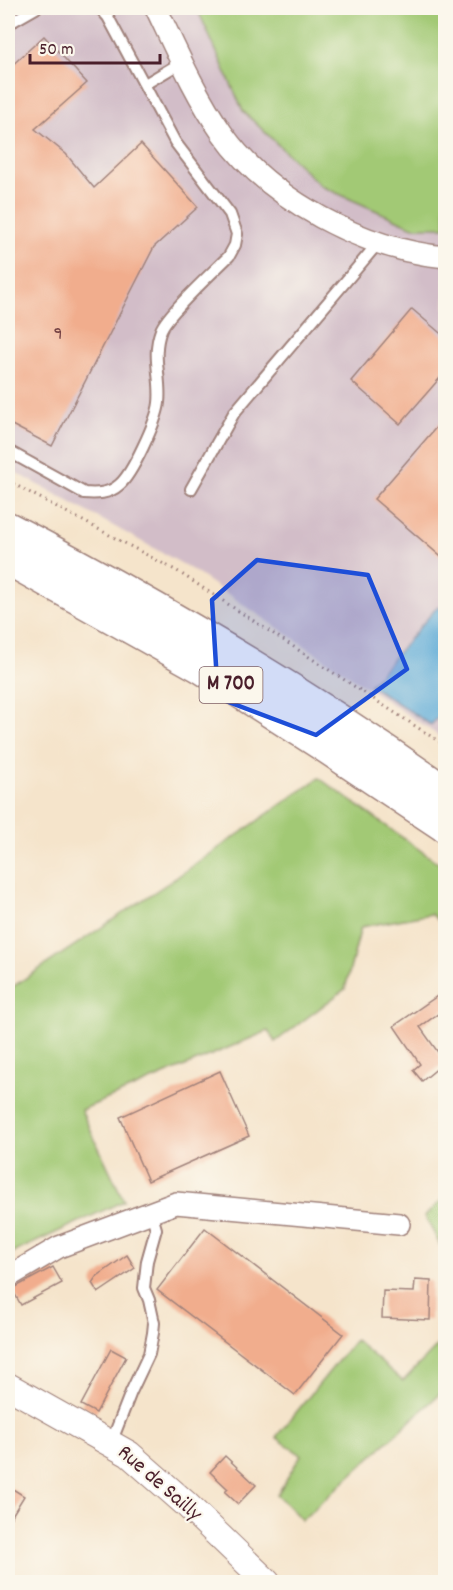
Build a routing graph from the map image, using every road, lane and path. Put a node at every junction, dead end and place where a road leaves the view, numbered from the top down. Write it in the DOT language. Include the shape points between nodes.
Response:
graph roads {
  1 [pos="36,8"];
  2 [pos="100,8"];
  3 [pos="156,8"];
  4 [pos="8,24"];
  5 [pos="182,62"];
  6 [pos="145,84"];
  7 [pos="379,242"];
  8 [pos="446,257"];
  9 [pos="8,451"];
  10 [pos="8,481"];
  11 [pos="192,489"];
  12 [pos="8,529"];
  13 [pos="8,558"];
  14 [pos="446,746"];
  15 [pos="446,794"];
  16 [pos="446,826"];
  17 [pos="151,1212"];
  18 [pos="399,1224"];
  19 [pos="8,1277"];
  20 [pos="8,1386"];
  21 [pos="111,1443"];
  22 [pos="267,1582"];
  1 -- 4 [label="lane"];
  2 -- 6 [label="lane"];
  3 -- 5 [label="street"];
  5 -- 6 [label="lane"];
  5 -- 7 [label="street" via="199,97 238,154 303,206"];
  6 -- 9 [label="lane" via="175,142 230,214 237,234 235,245 162,327 156,354 157,416 128,476 118,486 98,494 84,493"];
  7 -- 8 [label="street"];
  7 -- 11 [label="lane" via="234,413"];
  10 -- 14 [label="path" via="177,571"];
  12 -- 15 [label="highway, M 700" via="186,626"];
  13 -- 16 [label="highway, M 700" via="201,666"];
  17 -- 18 [label="street" via="176,1203"];
  17 -- 19 [label="street" via="59,1247"];
  17 -- 21 [label="lane" via="156,1229 144,1288 153,1333 149,1354"];
  20 -- 21 [label="street, Rue de Sailly"];
  21 -- 22 [label="street, Rue de Sailly" via="129,1454"];
}
